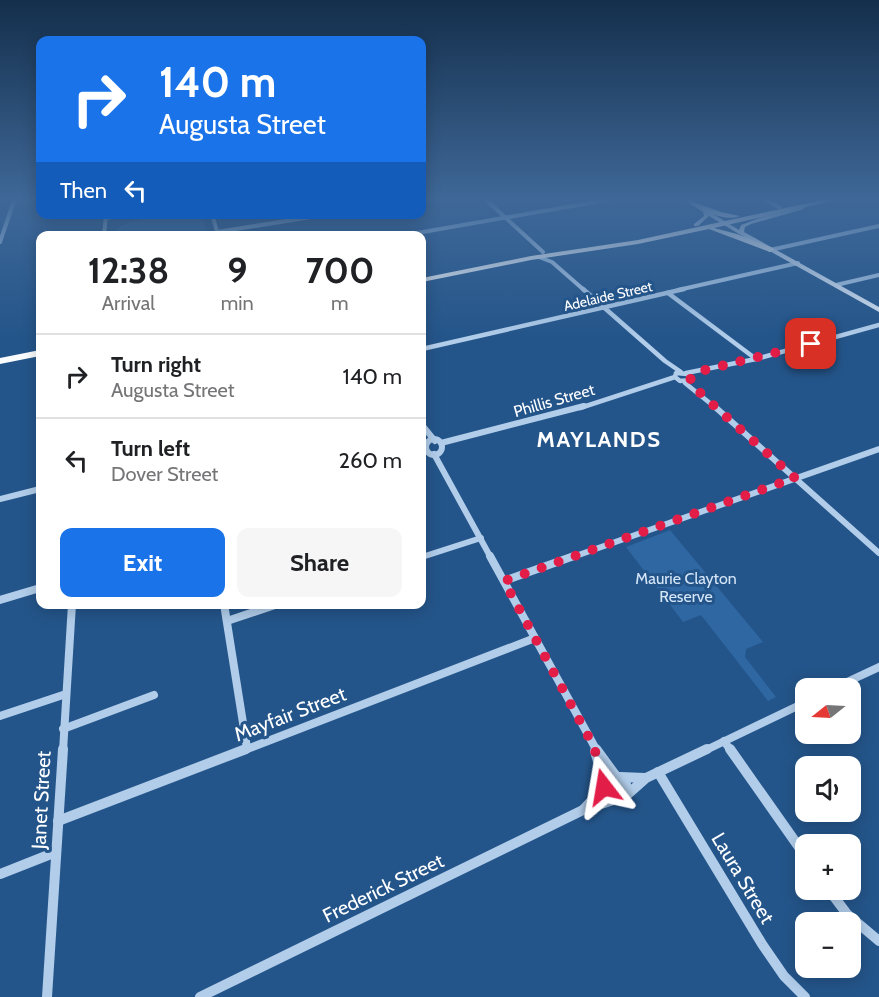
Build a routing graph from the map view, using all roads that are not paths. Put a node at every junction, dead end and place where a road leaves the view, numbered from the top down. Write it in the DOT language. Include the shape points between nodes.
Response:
graph roads {
  1 [pos="528,245"];
  2 [pos="596,245"];
  3 [pos="620,245"];
  4 [pos="756,245"];
  5 [pos="761,245"];
  6 [pos="795,245"];
  7 [pos="770,250"];
  8 [pos="586,251"];
  9 [pos="567,254"];
  10 [pos="538,256"];
  11 [pos="552,262"];
  12 [pos="798,263"];
  13 [pos="879,275"];
  14 [pos="426,277"];
  15 [pos="426,277"];
  16 [pos="836,285"];
  17 [pos="668,293"];
  18 [pos="604,308"];
  19 [pos="879,310"];
  20 [pos="879,326"];
  21 [pos="426,348"];
  22 [pos="36,349"];
  23 [pos="36,354"];
  24 [pos="0,356"];
  25 [pos="756,359"];
  26 [pos="0,361"];
  27 [pos="683,377"];
  28 [pos="431,448"];
  29 [pos="879,449"];
  30 [pos="795,478"];
  31 [pos="36,490"];
  32 [pos="0,499"];
  33 [pos="481,538"];
  34 [pos="879,553"];
  35 [pos="426,556"];
  36 [pos="504,581"];
  37 [pos="36,589"];
  38 [pos="0,600"];
  39 [pos="72,609"];
  40 [pos="225,609"];
  41 [pos="263,609"];
  42 [pos="227,621"];
  43 [pos="535,638"];
  44 [pos="879,667"];
  45 [pos="855,678"];
  46 [pos="66,694"];
  47 [pos="154,695"];
  48 [pos="795,707"];
  49 [pos="0,716"];
  50 [pos="63,729"];
  51 [pos="724,741"];
  52 [pos="594,747"];
  53 [pos="247,748"];
  54 [pos="658,772"];
  55 [pos="617,776"];
  56 [pos="646,778"];
  57 [pos="604,785"];
  58 [pos="627,794"];
  59 [pos="613,800"];
  60 [pos="583,810"];
  61 [pos="58,821"];
  62 [pos="795,841"];
  63 [pos="56,852"];
  64 [pos="0,874"];
  65 [pos="837,900"];
  66 [pos="879,941"];
  67 [pos="47,997"];
  68 [pos="200,997"];
  69 [pos="805,997"];
  1 -- 10 [label="street"];
  2 -- 10 [label="highway"];
  3 -- 8 [label="highway"];
  4 -- 7 [label="highway"];
  5 -- 7 [label="main road"];
  6 -- 7 [label="street"];
  7 -- 12 [label="main road"];
  8 -- 9 [label="highway"];
  8 -- 10 [label="highway"];
  9 -- 10 [label="highway"];
  9 -- 11 [label="street"];
  10 -- 11 [label="street"];
  10 -- 14 [label="highway"];
  10 -- 15 [label="highway"];
  11 -- 18 [label="street"];
  12 -- 16 [label="main road"];
  12 -- 17 [label="street, Adelaide Street"];
  13 -- 16 [label="street"];
  16 -- 19 [label="main road"];
  17 -- 18 [label="street, Adelaide Street"];
  17 -- 25 [label="street"];
  18 -- 21 [label="street, Adelaide Street"];
  18 -- 27 [label="street"];
  20 -- 25 [label="street, Phillis Street"];
  22 -- 24 [label="highway"];
  23 -- 26 [label="highway"];
  25 -- 27 [label="street, Phillis Street"];
  27 -- 28 [label="street, Phillis Street"];
  27 -- 30 [label="street"];
  28 -- 33 [label="street"];
  29 -- 30 [label="street"];
  30 -- 34 [label="street"];
  30 -- 36 [label="street"];
  31 -- 32 [label="street"];
  33 -- 35 [label="street"];
  33 -- 36 [label="street"];
  36 -- 43 [label="street"];
  37 -- 38 [label="street"];
  39 -- 46 [label="street, Janet Street"];
  40 -- 42 [label="street"];
  41 -- 42 [label="street"];
  42 -- 53 [label="street"];
  43 -- 52 [label="street"];
  43 -- 53 [label="street, Mayfair Street"];
  44 -- 45 [label="street"];
  46 -- 49 [label="street"];
  46 -- 50 [label="street, Janet Street"];
  47 -- 50 [label="street"];
  48 -- 51 [label="street"];
  50 -- 61 [label="street, Janet Street"];
  51 -- 54 [label="street"];
  51 -- 62 [label="street"];
  52 -- 55 [label="street"];
  52 -- 57 [label="street"];
  53 -- 61 [label="street, Mayfair Street"];
  54 -- 56 [label="street"];
  54 -- 69 [label="street, Laura Street" via="762,944 784,976"];
  55 -- 56 [label="street"];
  55 -- 57 [label="street" via="610,776"];
  55 -- 58 [label="street" via="626,784"];
  56 -- 58 [label="street"];
  57 -- 59 [label="street"];
  57 -- 60 [label="street, Frederick Street"];
  58 -- 59 [label="street" via="622,801"];
  59 -- 60 [label="street, Frederick Street"];
  60 -- 68 [label="street, Frederick Street"];
  61 -- 63 [label="street, Janet Street"];
  63 -- 64 [label="street"];
  63 -- 67 [label="street, Janet Street"];
  65 -- 66 [label="street"];
}
